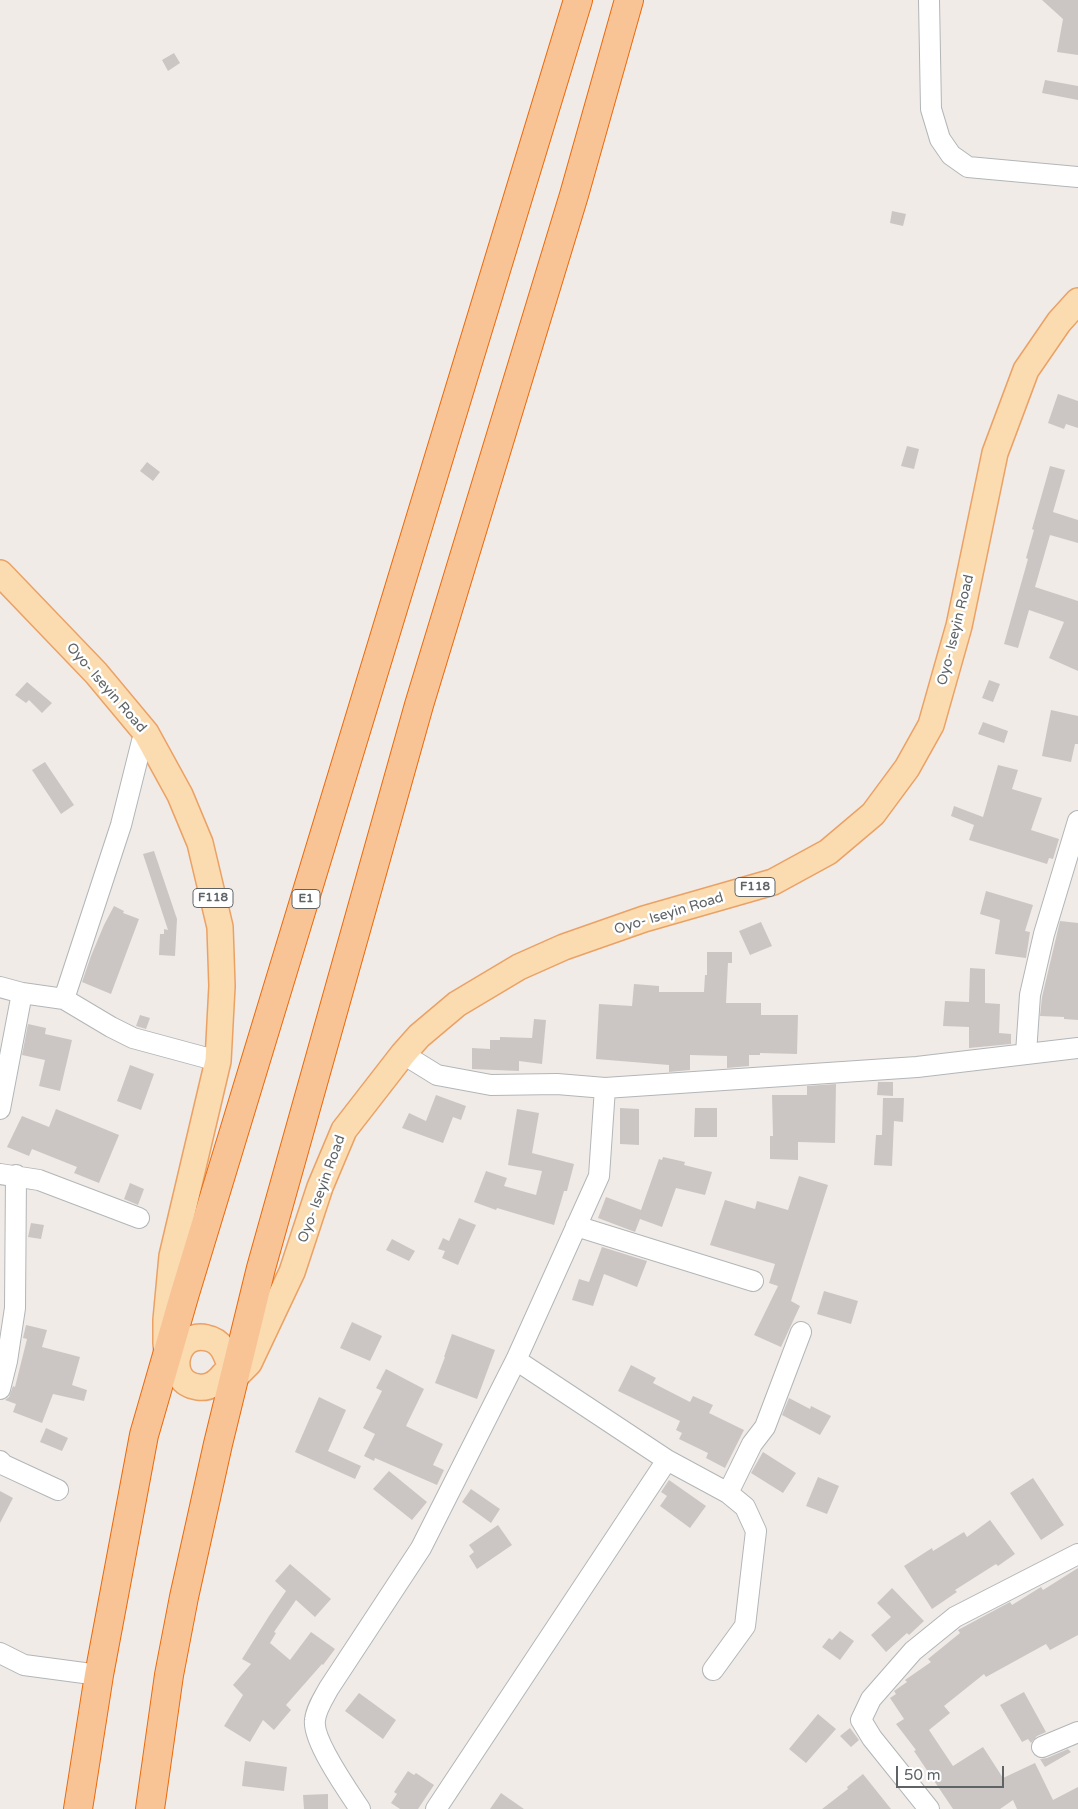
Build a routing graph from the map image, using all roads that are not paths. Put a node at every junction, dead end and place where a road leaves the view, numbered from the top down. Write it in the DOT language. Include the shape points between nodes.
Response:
graph roads {
  1 [pos="578,0"];
  2 [pos="629,0"];
  3 [pos="929,0"];
  4 [pos="1078,177"];
  5 [pos="1078,301"];
  6 [pos="0,573"];
  7 [pos="142,741"];
  8 [pos="1078,821"];
  9 [pos="0,987"];
  10 [pos="22,993"];
  11 [pos="64,999"];
  12 [pos="1078,1048"];
  13 [pos="1026,1053"];
  14 [pos="402,1054"];
  15 [pos="218,1061"];
  16 [pos="605,1088"];
  17 [pos="0,1109"];
  18 [pos="8,1175"];
  19 [pos="139,1218"];
  20 [pos="576,1226"];
  21 [pos="753,1281"];
  22 [pos="801,1332"];
  23 [pos="209,1351"];
  24 [pos="516,1360"];
  25 [pos="0,1388"];
  26 [pos="668,1460"];
  27 [pos="0,1462"];
  28 [pos="58,1490"];
  29 [pos="728,1493"];
  30 [pos="1078,1554"];
  31 [pos="0,1654"];
  32 [pos="713,1670"];
  33 [pos="98,1676"];
  34 [pos="1078,1732"];
  35 [pos="1042,1747"];
  36 [pos="78,1809"];
  37 [pos="150,1809"];
  38 [pos="360,1809"];
  39 [pos="436,1809"];
  40 [pos="929,1809"];
  1 -- 23 [label="highway, E1" via="186,1293"];
  2 -- 23 [label="highway, E1" via="574,195 419,705 261,1268"];
  3 -- 4 [label="street" via="931,109 940,139 951,156 968,167"];
  5 -- 14 [label="main road, Oyo- Iseyin Road / F118" via="1058,322 1026,370 995,453 959,626 932,725 907,768 873,814 828,852 773,882 590,938 519,967 457,1004"];
  6 -- 15 [label="main road, Oyo- Iseyin Road / F118" via="96,673 146,733 180,796 200,843 220,927 222,986"];
  7 -- 11 [label="street" via="120,825"];
  8 -- 13 [label="street" via="1046,924 1032,986"];
  9 -- 10 [label="street"];
  10 -- 11 [label="street"];
  10 -- 17 [label="street"];
  11 -- 15 [label="street" via="133,1038"];
  12 -- 13 [label="street"];
  13 -- 16 [label="street" via="917,1067"];
  14 -- 16 [label="street" via="437,1075 491,1085 557,1084"];
  14 -- 23 [label="main road, Oyo- Iseyin Road / F118" via="344,1130 320,1187 292,1272"];
  15 -- 23 [label="main road, Oyo- Iseyin Road / F118" via="172,1256 168,1288 173,1314"];
  16 -- 20 [label="street" via="599,1176"];
  18 -- 19 [label="street" via="39,1180"];
  18 -- 25 [label="street" via="15,1308"];
  20 -- 21 [label="street"];
  20 -- 24 [label="street"];
  22 -- 29 [label="street" via="765,1427 752,1444"];
  23 -- 33 [label="highway, E1" via="144,1435"];
  23 -- 37 [label="highway, E1" via="184,1597"];
  24 -- 26 [label="street"];
  24 -- 38 [label="street" via="421,1548 318,1709 316,1731 337,1775"];
  26 -- 29 [label="street"];
  26 -- 39 [label="street"];
  27 -- 28 [label="street"];
  29 -- 32 [label="street" via="745,1507 756,1531 745,1626"];
  30 -- 40 [label="street" via="955,1618 914,1651 871,1698 861,1720"];
  31 -- 33 [label="street" via="24,1665"];
  33 -- 36 [label="highway, E1"];
  34 -- 35 [label="street"];
}
